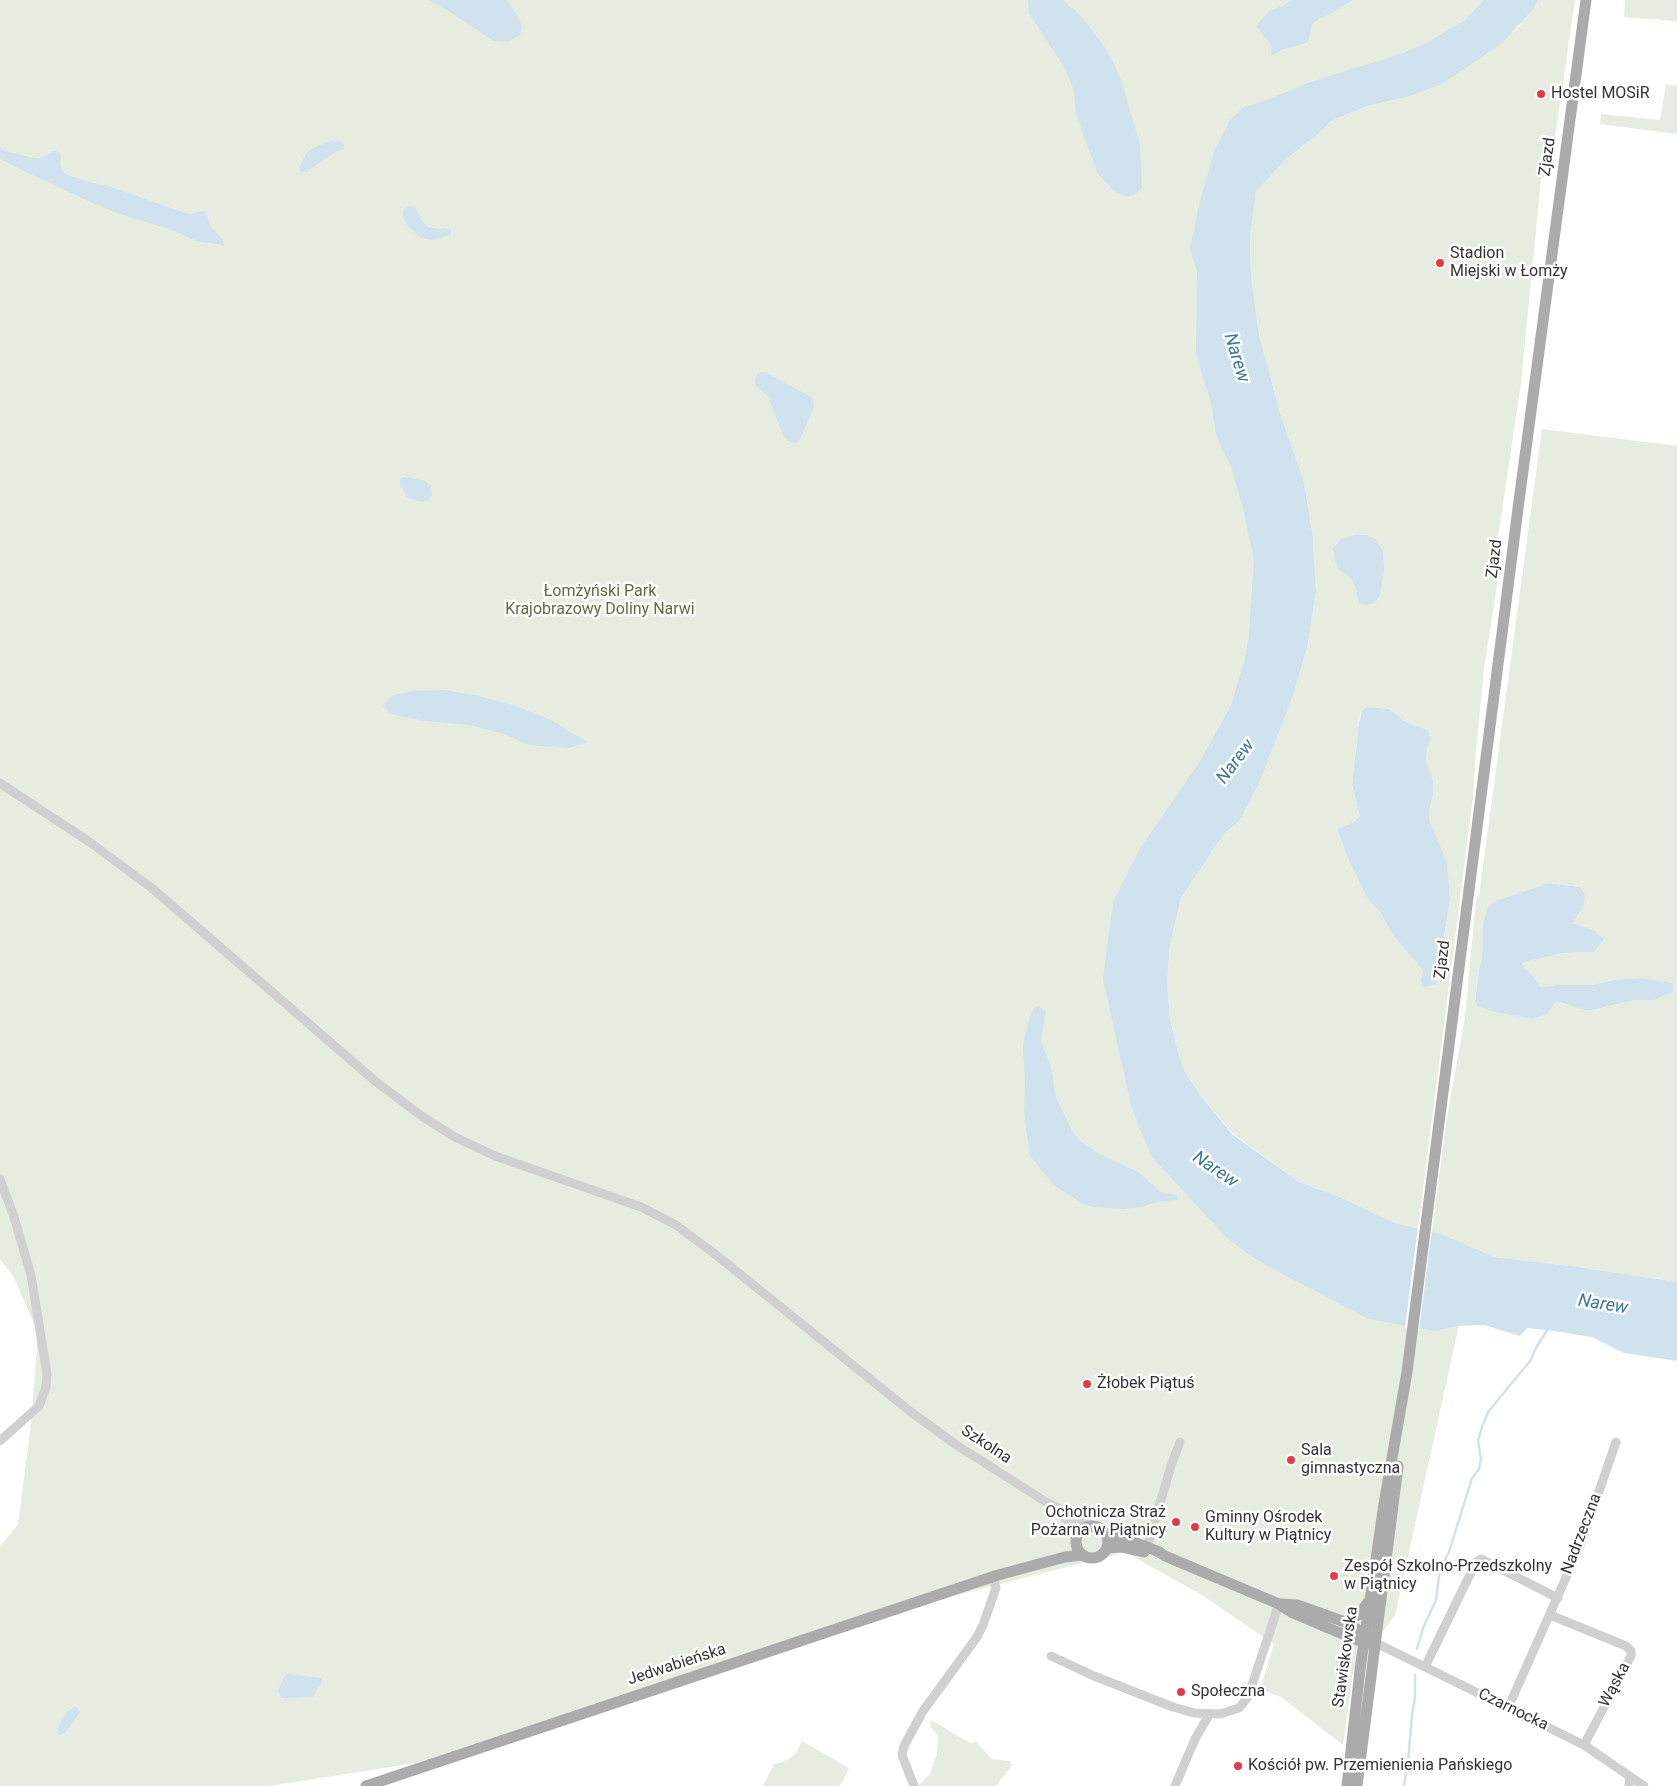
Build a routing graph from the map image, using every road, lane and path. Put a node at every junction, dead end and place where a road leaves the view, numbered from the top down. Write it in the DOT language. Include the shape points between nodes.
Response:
graph roads {
  1 [pos="1586,0"];
  2 [pos="0,783"];
  3 [pos="0,1179"];
  4 [pos="1404,1392"];
  5 [pos="0,1441"];
  6 [pos="1180,1442"];
  7 [pos="1616,1442"];
  8 [pos="1046,1502"];
  9 [pos="1092,1525"];
  10 [pos="1107,1534"];
  11 [pos="1077,1538"];
  12 [pos="1147,1547"];
  13 [pos="1108,1548"];
  14 [pos="1082,1555"];
  15 [pos="1165,1556"];
  16 [pos="995,1576"];
  17 [pos="1558,1598"];
  18 [pos="1370,1599"];
  19 [pos="1279,1604"];
  20 [pos="1550,1615"];
  21 [pos="1345,1622"];
  22 [pos="1369,1640"];
  23 [pos="1050,1656"];
  24 [pos="1425,1667"];
  25 [pos="1508,1708"];
  26 [pos="1209,1715"];
  27 [pos="1584,1745"];
  28 [pos="1630,1776"];
  29 [pos="366,1786"];
  30 [pos="914,1786"];
  31 [pos="1175,1786"];
  32 [pos="1347,1786"];
  33 [pos="1357,1786"];
  34 [pos="1629,1786"];
  35 [pos="1644,1786"];
  1 -- 4 [label="main road, Zjazd"];
  2 -- 8 [label="street, Szkolna" via="91,843 153,889 375,1081 423,1117 495,1156 641,1207 676,1225 911,1412"];
  3 -- 5 [label="street" via="31,1275 47,1374 39,1406"];
  4 -- 18 [label="main road, Stawiskowska"];
  4 -- 22 [label="main road, Stawiskowska" via="1404,1412"];
  6 -- 12 [label="street"];
  7 -- 17 [label="street, Nadrzeczna"];
  8 -- 9 [label="street, Szkolna"];
  8 -- 11 [label="street, Szkolna" via="1075,1528"];
  9 -- 10 [label="main road"];
  9 -- 11 [label="main road" via="1082,1529"];
  10 -- 12 [label="main road"];
  10 -- 13 [label="main road"];
  11 -- 14 [label="main road" via="1076,1549"];
  11 -- 16 [label="main road, Jedwabieńska" via="1063,1550"];
  12 -- 15 [label="main road"];
  13 -- 14 [label="main road" via="1095,1557"];
  13 -- 15 [label="main road" via="1121,1547"];
  14 -- 16 [label="main road, Jedwabieńska"];
  15 -- 19 [label="main road"];
  16 -- 29 [label="main road, Jedwabieńska"];
  16 -- 30 [label="street" via="996,1588 983,1625 923,1711 904,1746 902,1756"];
  17 -- 20 [label="street, Nadrzeczna"];
  17 -- 24 [label="street" via="1481,1559 1476,1562"];
  18 -- 21 [label="main road" via="1360,1614"];
  18 -- 22 [label="main road, Stawiskowska"];
  19 -- 21 [label="main road" via="1297,1605"];
  19 -- 22 [label="main road" via="1293,1613"];
  19 -- 26 [label="street" via="1244,1703 1230,1712"];
  20 -- 25 [label="street, Nadrzeczna"];
  20 -- 27 [label="street, Wąska" via="1626,1646 1631,1651"];
  21 -- 22 [label="main road"];
  22 -- 24 [label="street, Czarnocka"];
  22 -- 32 [label="main road, Stawiskowska" via="1360,1670"];
  22 -- 33 [label="main road, Stawiskowska"];
  23 -- 26 [label="street" via="1173,1707"];
  24 -- 25 [label="street, Czarnocka"];
  25 -- 27 [label="street, Czarnocka"];
  26 -- 31 [label="street"];
  27 -- 28 [label="street, Czarnocka"];
  28 -- 34 [label="street"];
  28 -- 35 [label="street, Czarnocka"];
}
